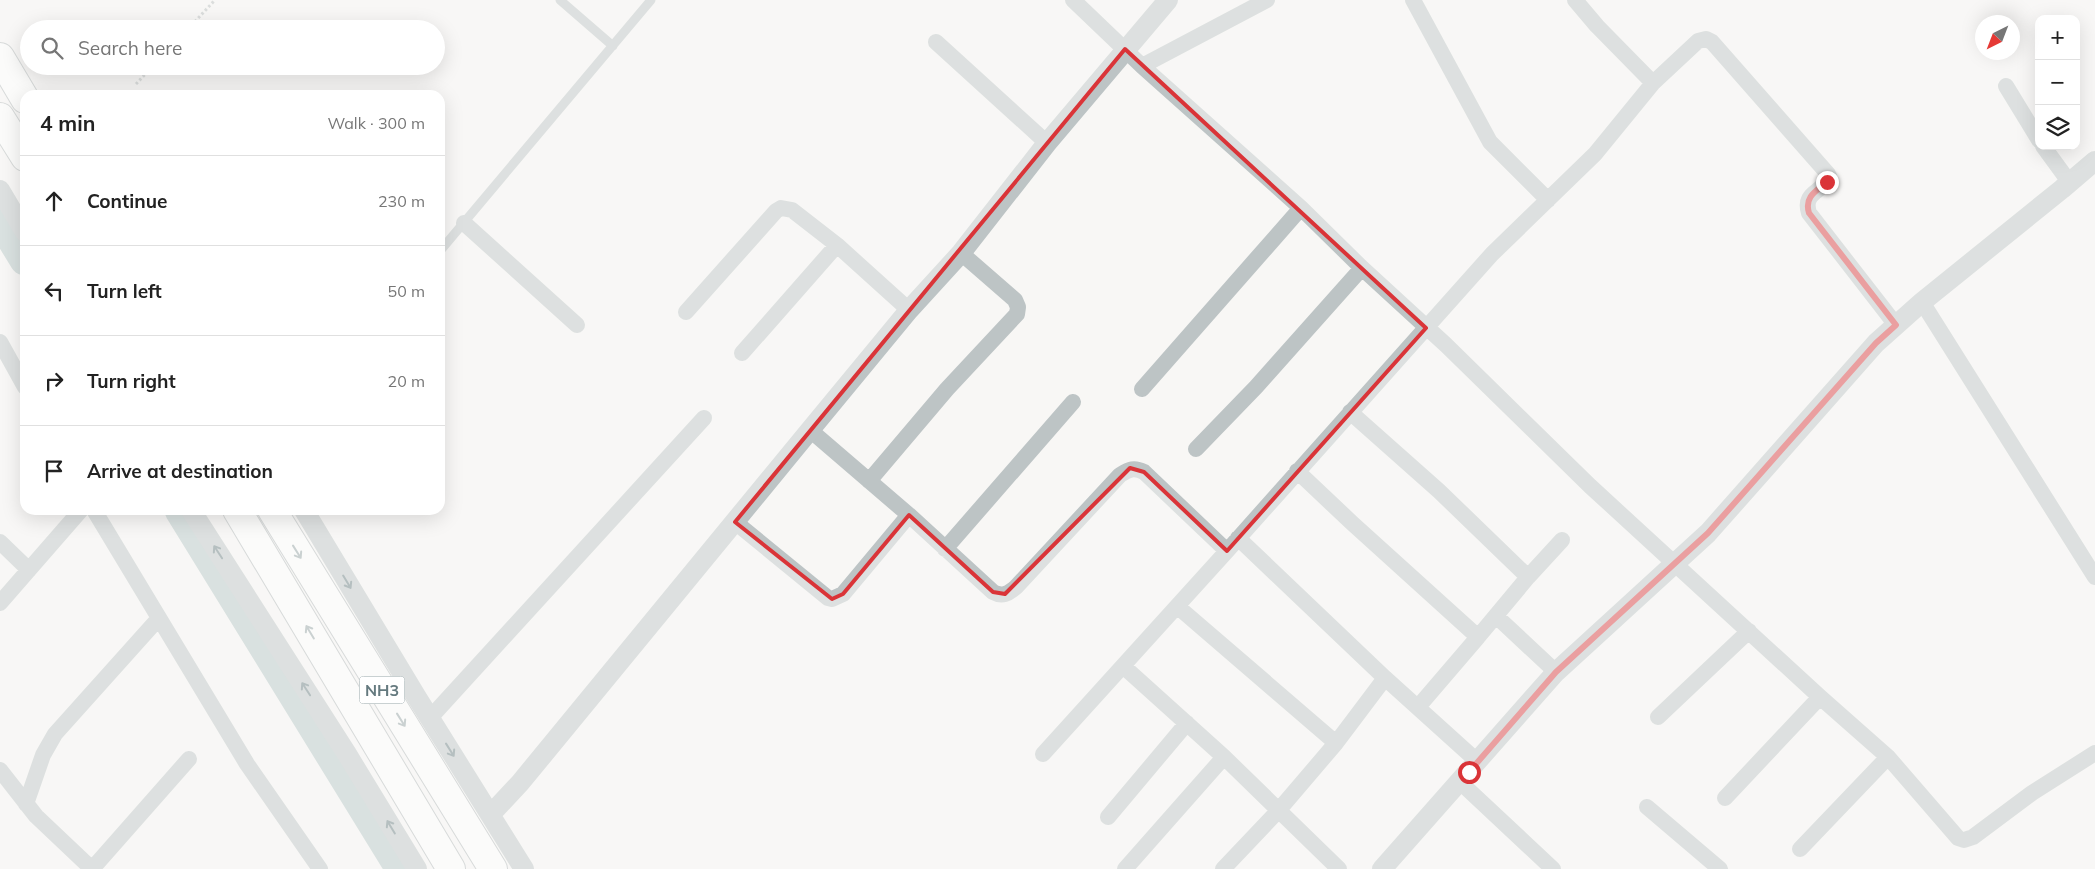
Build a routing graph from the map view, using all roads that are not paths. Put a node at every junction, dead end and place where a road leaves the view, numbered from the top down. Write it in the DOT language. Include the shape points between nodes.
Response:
graph roads {
  1 [pos="560,0"];
  2 [pos="652,0"];
  3 [pos="1073,0"];
  4 [pos="1168,0"];
  5 [pos="1267,0"];
  6 [pos="1414,0"];
  7 [pos="1575,0"];
  8 [pos="936,42"];
  9 [pos="613,46"];
  10 [pos="1125,49"];
  11 [pos="1142,66"];
  12 [pos="6,67"];
  13 [pos="1654,83"];
  14 [pos="2006,86"];
  15 [pos="34,90"];
  16 [pos="20,91"];
  17 [pos="0,117"];
  18 [pos="2035,133"];
  19 [pos="1047,144"];
  20 [pos="20,150"];
  21 [pos="2046,150"];
  22 [pos="2095,161"];
  23 [pos="2070,183"];
  24 [pos="0,190"];
  25 [pos="1548,200"];
  26 [pos="1301,208"];
  27 [pos="464,223"];
  28 [pos="20,224"];
  29 [pos="445,245"];
  30 [pos="837,245"];
  31 [pos="960,254"];
  32 [pos="1362,268"];
  33 [pos="1922,302"];
  34 [pos="909,310"];
  35 [pos="686,312"];
  36 [pos="577,325"];
  37 [pos="1896,325"];
  38 [pos="1426,328"];
  39 [pos="0,342"];
  40 [pos="742,353"];
  41 [pos="20,378"];
  42 [pos="1142,388"];
  43 [pos="1073,402"];
  44 [pos="1350,412"];
  45 [pos="704,418"];
  46 [pos="810,430"];
  47 [pos="1196,449"];
  48 [pos="1297,471"];
  49 [pos="869,481"];
  50 [pos="77,515"];
  51 [pos="97,515"];
  52 [pos="194,515"];
  53 [pos="241,515"];
  54 [pos="275,515"];
  55 [pos="307,515"];
  56 [pos="909,515"];
  57 [pos="735,522"];
  58 [pos="1238,538"];
  59 [pos="1562,540"];
  60 [pos="0,542"];
  61 [pos="945,549"];
  62 [pos="1227,551"];
  63 [pos="1676,564"];
  64 [pos="29,570"];
  65 [pos="1528,577"];
  66 [pos="2095,577"];
  67 [pos="0,603"];
  68 [pos="1178,607"];
  69 [pos="1496,616"];
  70 [pos="159,618"];
  71 [pos="1748,631"];
  72 [pos="1478,637"];
  73 [pos="1123,666"];
  74 [pos="1556,672"];
  75 [pos="1385,678"];
  76 [pos="1820,697"];
  77 [pos="1418,707"];
  78 [pos="1658,717"];
  79 [pos="430,718"];
  80 [pos="1187,724"];
  81 [pos="1336,743"];
  82 [pos="2095,753"];
  83 [pos="1043,754"];
  84 [pos="1224,757"];
  85 [pos="1888,757"];
  86 [pos="189,759"];
  87 [pos="1478,762"];
  88 [pos="0,770"];
  89 [pos="1460,782"];
  90 [pos="1725,798"];
  91 [pos="26,804"];
  92 [pos="1647,807"];
  93 [pos="1278,811"];
  94 [pos="491,814"];
  95 [pos="1108,817"];
  96 [pos="1800,849"];
  97 [pos="92,869"];
  98 [pos="320,869"];
  99 [pos="417,869"];
  100 [pos="451,869"];
  101 [pos="493,869"];
  102 [pos="524,869"];
  103 [pos="1126,869"];
  104 [pos="1223,869"];
  105 [pos="1339,869"];
  106 [pos="1382,869"];
  107 [pos="1553,869"];
  108 [pos="1720,869"];
  1 -- 9 [label="lane"];
  2 -- 9 [label="lane"];
  3 -- 10 [label="street"];
  4 -- 10 [label="street"];
  5 -- 11 [label="street"];
  6 -- 25 [label="street" via="1490,142"];
  7 -- 13 [label="street"];
  8 -- 19 [label="street"];
  9 -- 27 [label="lane"];
  10 -- 11 [label="street"];
  10 -- 19 [label="street"];
  11 -- 26 [label="street"];
  12 -- 15 [label="street"];
  12 -- 16 [label="highway"];
  13 -- 25 [label="street" via="1595,154"];
  13 -- 37 [label="street" via="1698,41 1706,39 1712,42 1828,174 1827,182 1808,199 1809,213"];
  14 -- 18 [label="street"];
  17 -- 20 [label="highway"];
  19 -- 31 [label="street"];
  21 -- 23 [label="street"];
  22 -- 23 [label="street"];
  23 -- 33 [label="street"];
  24 -- 28 [label="street"];
  25 -- 38 [label="street" via="1492,254"];
  26 -- 32 [label="street"];
  26 -- 42 [label="street"];
  27 -- 29 [label="lane"];
  27 -- 36 [label="street"];
  30 -- 34 [label="street"];
  30 -- 35 [label="street" via="792,210 781,208"];
  30 -- 40 [label="street"];
  31 -- 34 [label="street"];
  31 -- 49 [label="street" via="1015,300 1017,314 947,389"];
  32 -- 38 [label="street"];
  32 -- 47 [label="street"];
  33 -- 37 [label="street"];
  33 -- 66 [label="street"];
  34 -- 46 [label="street"];
  37 -- 63 [label="street" via="1876,343 1708,533"];
  38 -- 44 [label="street"];
  38 -- 63 [label="street"];
  39 -- 41 [label="street"];
  43 -- 61 [label="street"];
  44 -- 48 [label="street"];
  44 -- 65 [label="street" via="1439,491"];
  45 -- 79 [label="street"];
  46 -- 49 [label="street"];
  46 -- 57 [label="street"];
  48 -- 58 [label="street"];
  48 -- 72 [label="street"];
  49 -- 56 [label="street"];
  50 -- 64 [label="street"];
  51 -- 70 [label="street"];
  99 -- 52 [label="street, one-way"];
  100 -- 53 [label="highway, NH3, one-way"];
  54 -- 101 [label="highway, NH3, one-way"];
  55 -- 79 [label="street, one-way"];
  56 -- 57 [label="street" via="843,594 832,599"];
  56 -- 61 [label="street"];
  57 -- 94 [label="street"];
  58 -- 62 [label="street"];
  58 -- 75 [label="street"];
  59 -- 65 [label="street"];
  60 -- 64 [label="street"];
  61 -- 62 [label="street" via="993,592 1005,594 1016,587 1120,474 1137,468"];
  62 -- 68 [label="street"];
  63 -- 71 [label="street"];
  63 -- 74 [label="street"];
  64 -- 67 [label="street"];
  65 -- 69 [label="street"];
  68 -- 73 [label="street"];
  68 -- 81 [label="street"];
  69 -- 72 [label="street"];
  69 -- 74 [label="street"];
  70 -- 91 [label="street" via="55,734 43,755"];
  70 -- 98 [label="street" via="247,764"];
  71 -- 76 [label="street"];
  71 -- 78 [label="street"];
  72 -- 77 [label="street"];
  73 -- 80 [label="street"];
  73 -- 83 [label="street"];
  74 -- 87 [label="street"];
  75 -- 77 [label="street"];
  75 -- 81 [label="street"];
  76 -- 85 [label="street"];
  76 -- 90 [label="street"];
  77 -- 87 [label="street"];
  79 -- 94 [label="street, one-way"];
  80 -- 84 [label="street"];
  80 -- 95 [label="street"];
  81 -- 93 [label="street"];
  82 -- 85 [label="street" via="2032,793 1981,832 1964,840 1955,836"];
  84 -- 93 [label="street"];
  84 -- 103 [label="street"];
  85 -- 96 [label="street"];
  86 -- 97 [label="street"];
  87 -- 89 [label="street"];
  88 -- 91 [label="street"];
  89 -- 106 [label="street"];
  89 -- 107 [label="street"];
  91 -- 97 [label="street"];
  92 -- 108 [label="street"];
  93 -- 104 [label="street"];
  93 -- 105 [label="street"];
  94 -- 102 [label="street"];
}
